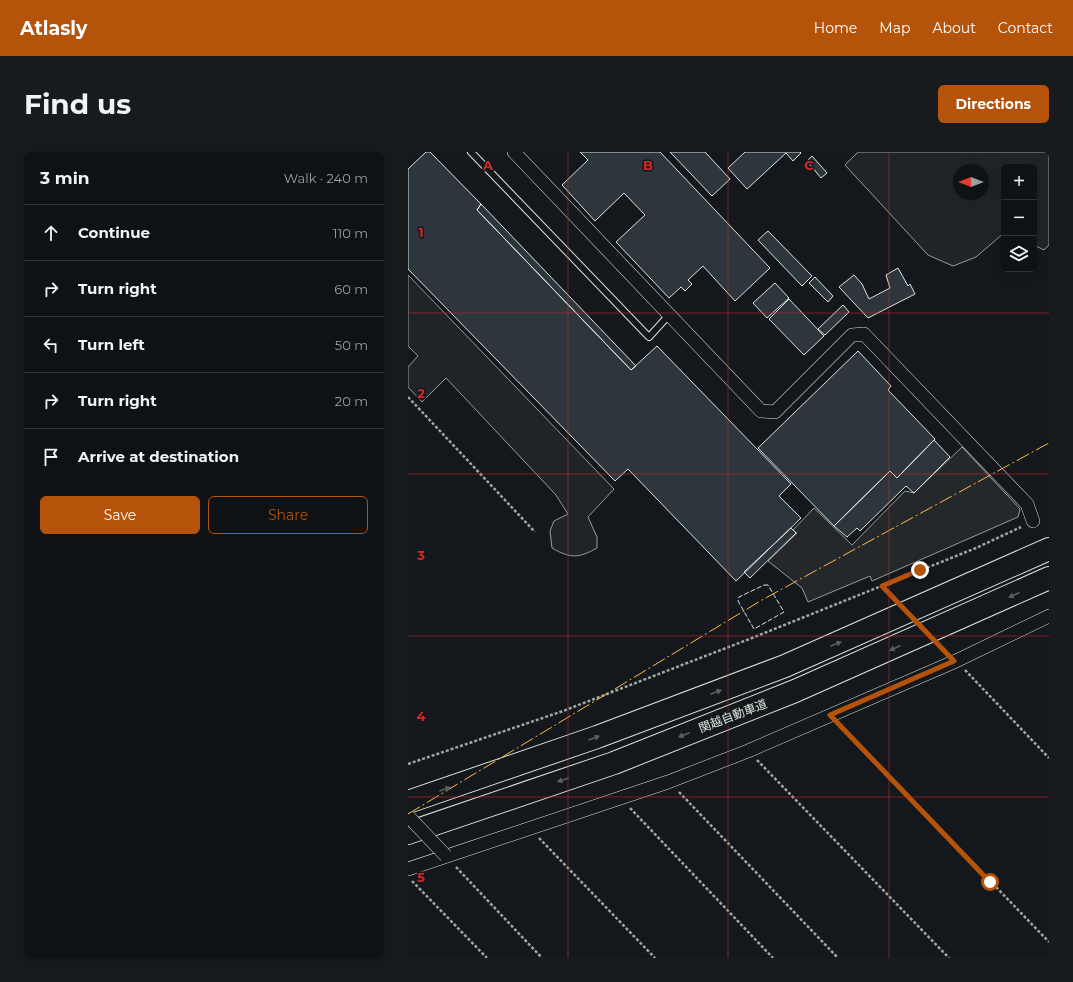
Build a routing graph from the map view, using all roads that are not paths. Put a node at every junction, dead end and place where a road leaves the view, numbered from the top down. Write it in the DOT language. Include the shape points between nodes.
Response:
graph roads {
  1 [pos="471,152"];
  2 [pos="514,152"];
  3 [pos="669,315"];
  4 [pos="1033,521"];
  5 [pos="1049,549"];
  6 [pos="1049,578"];
  7 [pos="1049,616"];
  8 [pos="408,802"];
  9 [pos="408,816"];
  10 [pos="408,833"];
  11 [pos="446,856"];
  12 [pos="408,870"];
  1 -- 3 [label="lane" via="649,337"];
  2 -- 3 [label="street"];
  3 -- 4 [label="street" via="761,412 775,412 852,335 864,334 1027,504"];
  8 -- 5 [label="highway, one-way" via="597,737 785,666"];
  6 -- 10 [label="highway, 関越自動車道, one-way" via="795,691 614,763"];
  7 -- 11 [label="street" via="748,751 668,782"];
  9 -- 11 [label="street, bridge"];
  11 -- 12 [label="street"];
}
